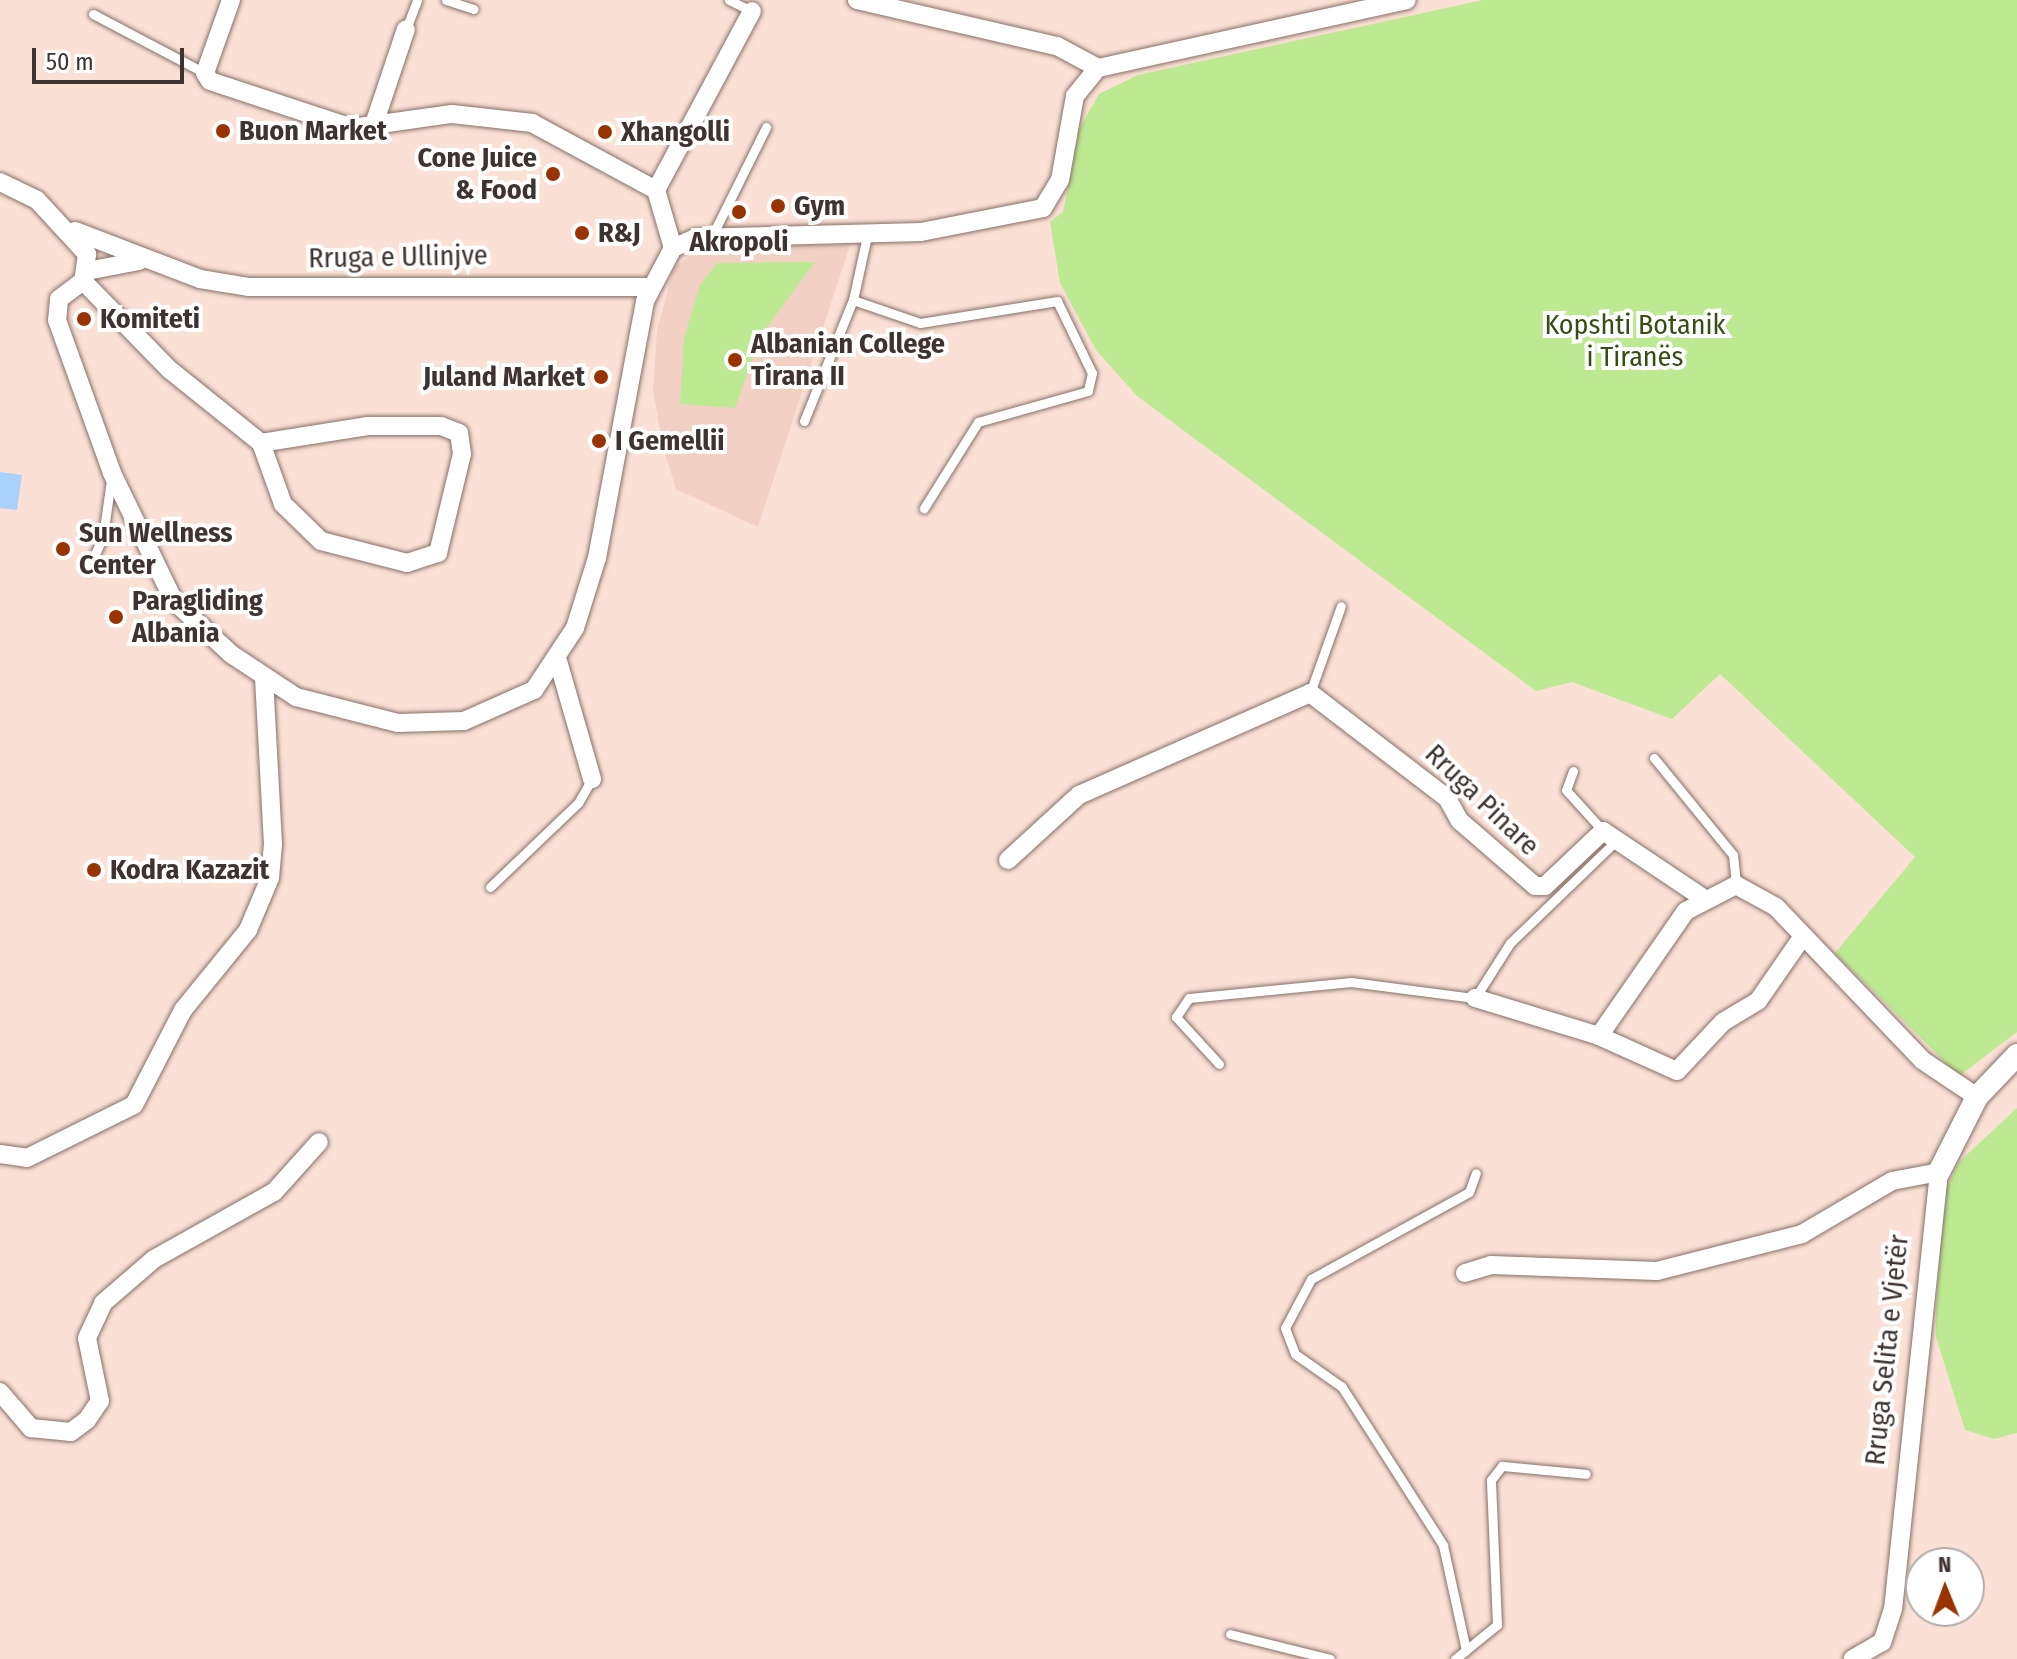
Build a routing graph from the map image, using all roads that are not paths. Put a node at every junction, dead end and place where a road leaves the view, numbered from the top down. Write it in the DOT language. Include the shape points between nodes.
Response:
graph roads {
  1 [pos="231,0"];
  2 [pos="417,0"];
  3 [pos="446,0"];
  4 [pos="729,0"];
  5 [pos="857,0"];
  6 [pos="1407,0"];
  7 [pos="474,9"];
  8 [pos="752,11"];
  9 [pos="93,14"];
  10 [pos="406,29"];
  11 [pos="1098,68"];
  12 [pos="205,73"];
  13 [pos="373,127"];
  14 [pos="766,127"];
  15 [pos="0,182"];
  16 [pos="656,190"];
  17 [pos="66,226"];
  18 [pos="867,236"];
  19 [pos="711,238"];
  20 [pos="673,248"];
  21 [pos="150,261"];
  22 [pos="85,276"];
  23 [pos="650,287"];
  24 [pos="853,300"];
  25 [pos="804,421"];
  26 [pos="261,443"];
  27 [pos="112,473"];
  28 [pos="924,508"];
  29 [pos="88,570"];
  30 [pos="1341,606"];
  31 [pos="558,661"];
  32 [pos="264,678"];
  33 [pos="1310,693"];
  34 [pos="1654,758"];
  35 [pos="1573,771"];
  36 [pos="592,779"];
  37 [pos="1610,836"];
  38 [pos="1008,860"];
  39 [pos="1736,885"];
  40 [pos="490,887"];
  41 [pos="1703,898"];
  42 [pos="1803,936"];
  43 [pos="1475,998"];
  44 [pos="1599,1036"];
  45 [pos="2017,1055"];
  46 [pos="1219,1064"];
  47 [pos="1977,1097"];
  48 [pos="319,1142"];
  49 [pos="0,1154"];
  50 [pos="1939,1172"];
  51 [pos="1476,1173"];
  52 [pos="1465,1273"];
  53 [pos="0,1392"];
  54 [pos="1586,1474"];
  55 [pos="1230,1634"];
  56 [pos="1466,1650"];
  57 [pos="1330,1659"];
  58 [pos="1455,1659"];
  59 [pos="1853,1659"];
  1 -- 12 [label="street"];
  2 -- 10 [label="lane"];
  3 -- 7 [label="lane"];
  4 -- 8 [label="lane"];
  5 -- 11 [label="street" via="1057,46"];
  6 -- 11 [label="street"];
  8 -- 16 [label="street"];
  9 -- 12 [label="lane"];
  10 -- 13 [label="street"];
  11 -- 18 [label="street" via="1075,96 1060,180 1043,208"];
  12 -- 13 [label="street" via="210,81 352,128"];
  13 -- 16 [label="street" via="452,114 532,123"];
  14 -- 19 [label="lane"];
  15 -- 17 [label="street" via="22,190"];
  16 -- 20 [label="street"];
  17 -- 21 [label="street, Rruga e Ullinjve"];
  17 -- 22 [label="street" via="82,244"];
  18 -- 19 [label="street"];
  18 -- 24 [label="lane"];
  19 -- 20 [label="street"];
  20 -- 23 [label="street"];
  21 -- 22 [label="street, Rruga e Ullinjve"];
  21 -- 23 [label="street, Rruga e Ullinjve" via="249,287"];
  22 -- 26 [label="street" via="170,370"];
  22 -- 27 [label="street" via="55,307"];
  23 -- 31 [label="street" via="616,427 597,558"];
  24 -- 25 [label="lane"];
  24 -- 28 [label="lane" via="920,323 1057,301 1092,373 1088,391 978,422"];
  26 -- 26 [label="street" via="283,504 321,541 407,563 438,553 462,454 459,433 441,426 368,426"];
  27 -- 29 [label="lane" via="103,536"];
  27 -- 32 [label="street" via="174,601"];
  30 -- 33 [label="lane"];
  31 -- 32 [label="street" via="534,690 501,710 434,725 356,716"];
  31 -- 36 [label="street"];
  32 -- 49 [label="street" via="273,844 270,878 248,930 183,1010 156,1074 134,1105 27,1158"];
  33 -- 37 [label="street, Rruga Pinare" via="1447,798 1460,821 1535,886 1545,886"];
  33 -- 38 [label="street" via="1098,784 1061,808"];
  34 -- 39 [label="lane" via="1733,855"];
  35 -- 37 [label="lane" via="1566,790"];
  36 -- 40 [label="lane" via="578,803"];
  37 -- 41 [label="street"];
  37 -- 43 [label="lane" via="1510,943"];
  39 -- 41 [label="street"];
  39 -- 42 [label="street" via="1776,907"];
  41 -- 44 [label="street" via="1646,962"];
  42 -- 44 [label="street" via="1758,1001 1713,1031 1687,1069"];
  42 -- 47 [label="street" via="1922,1060"];
  43 -- 44 [label="street"];
  43 -- 46 [label="lane" via="1351,982 1209,991 1189,998 1176,1017"];
  45 -- 47 [label="street, Rruga Selita e Vjetër"];
  47 -- 50 [label="street, Rruga Selita e Vjetër"];
  48 -- 53 [label="street" via="274,1192 154,1259 103,1303 87,1338 100,1401 87,1420 61,1433 31,1428"];
  50 -- 52 [label="street" via="1892,1181 1802,1234 1657,1271 1491,1265"];
  50 -- 59 [label="street, Rruga Selita e Vjetër" via="1893,1609 1882,1642"];
  51 -- 56 [label="lane" via="1469,1192 1311,1279 1285,1328 1295,1354 1342,1387 1443,1545"];
  54 -- 56 [label="lane" via="1502,1466 1491,1480 1497,1625"];
  55 -- 57 [label="lane"];
  56 -- 58 [label="lane"];
}
